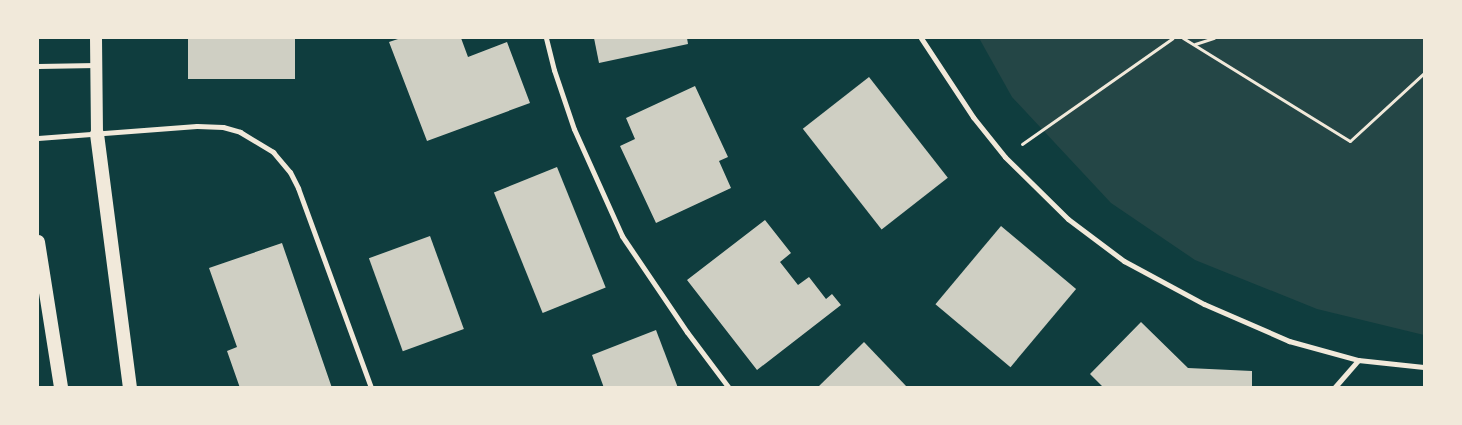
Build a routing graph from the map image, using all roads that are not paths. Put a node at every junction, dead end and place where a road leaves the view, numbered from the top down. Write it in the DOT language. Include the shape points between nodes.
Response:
graph roads {
  1 [pos="96,38"];
  2 [pos="546,38"];
  3 [pos="921,38"];
  4 [pos="96,65"];
  5 [pos="38,66"];
  6 [pos="97,134"];
  7 [pos="38,138"];
  8 [pos="38,242"];
  9 [pos="1358,360"];
  10 [pos="1424,367"];
  11 [pos="61,388"];
  12 [pos="130,388"];
  13 [pos="370,388"];
  14 [pos="729,388"];
  15 [pos="1334,388"];
  1 -- 4 [label="main road"];
  2 -- 14 [label="street" via="574,129 622,236"];
  3 -- 9 [label="street" via="973,117 1005,157 1068,219 1096,241 1149,276 1254,327 1309,348"];
  4 -- 5 [label="street"];
  4 -- 6 [label="main road"];
  6 -- 7 [label="street"];
  6 -- 12 [label="highway"];
  6 -- 13 [label="street" via="222,127 240,132 273,152 298,188"];
  8 -- 11 [label="highway"];
  9 -- 10 [label="street"];
  9 -- 15 [label="street"];
}
